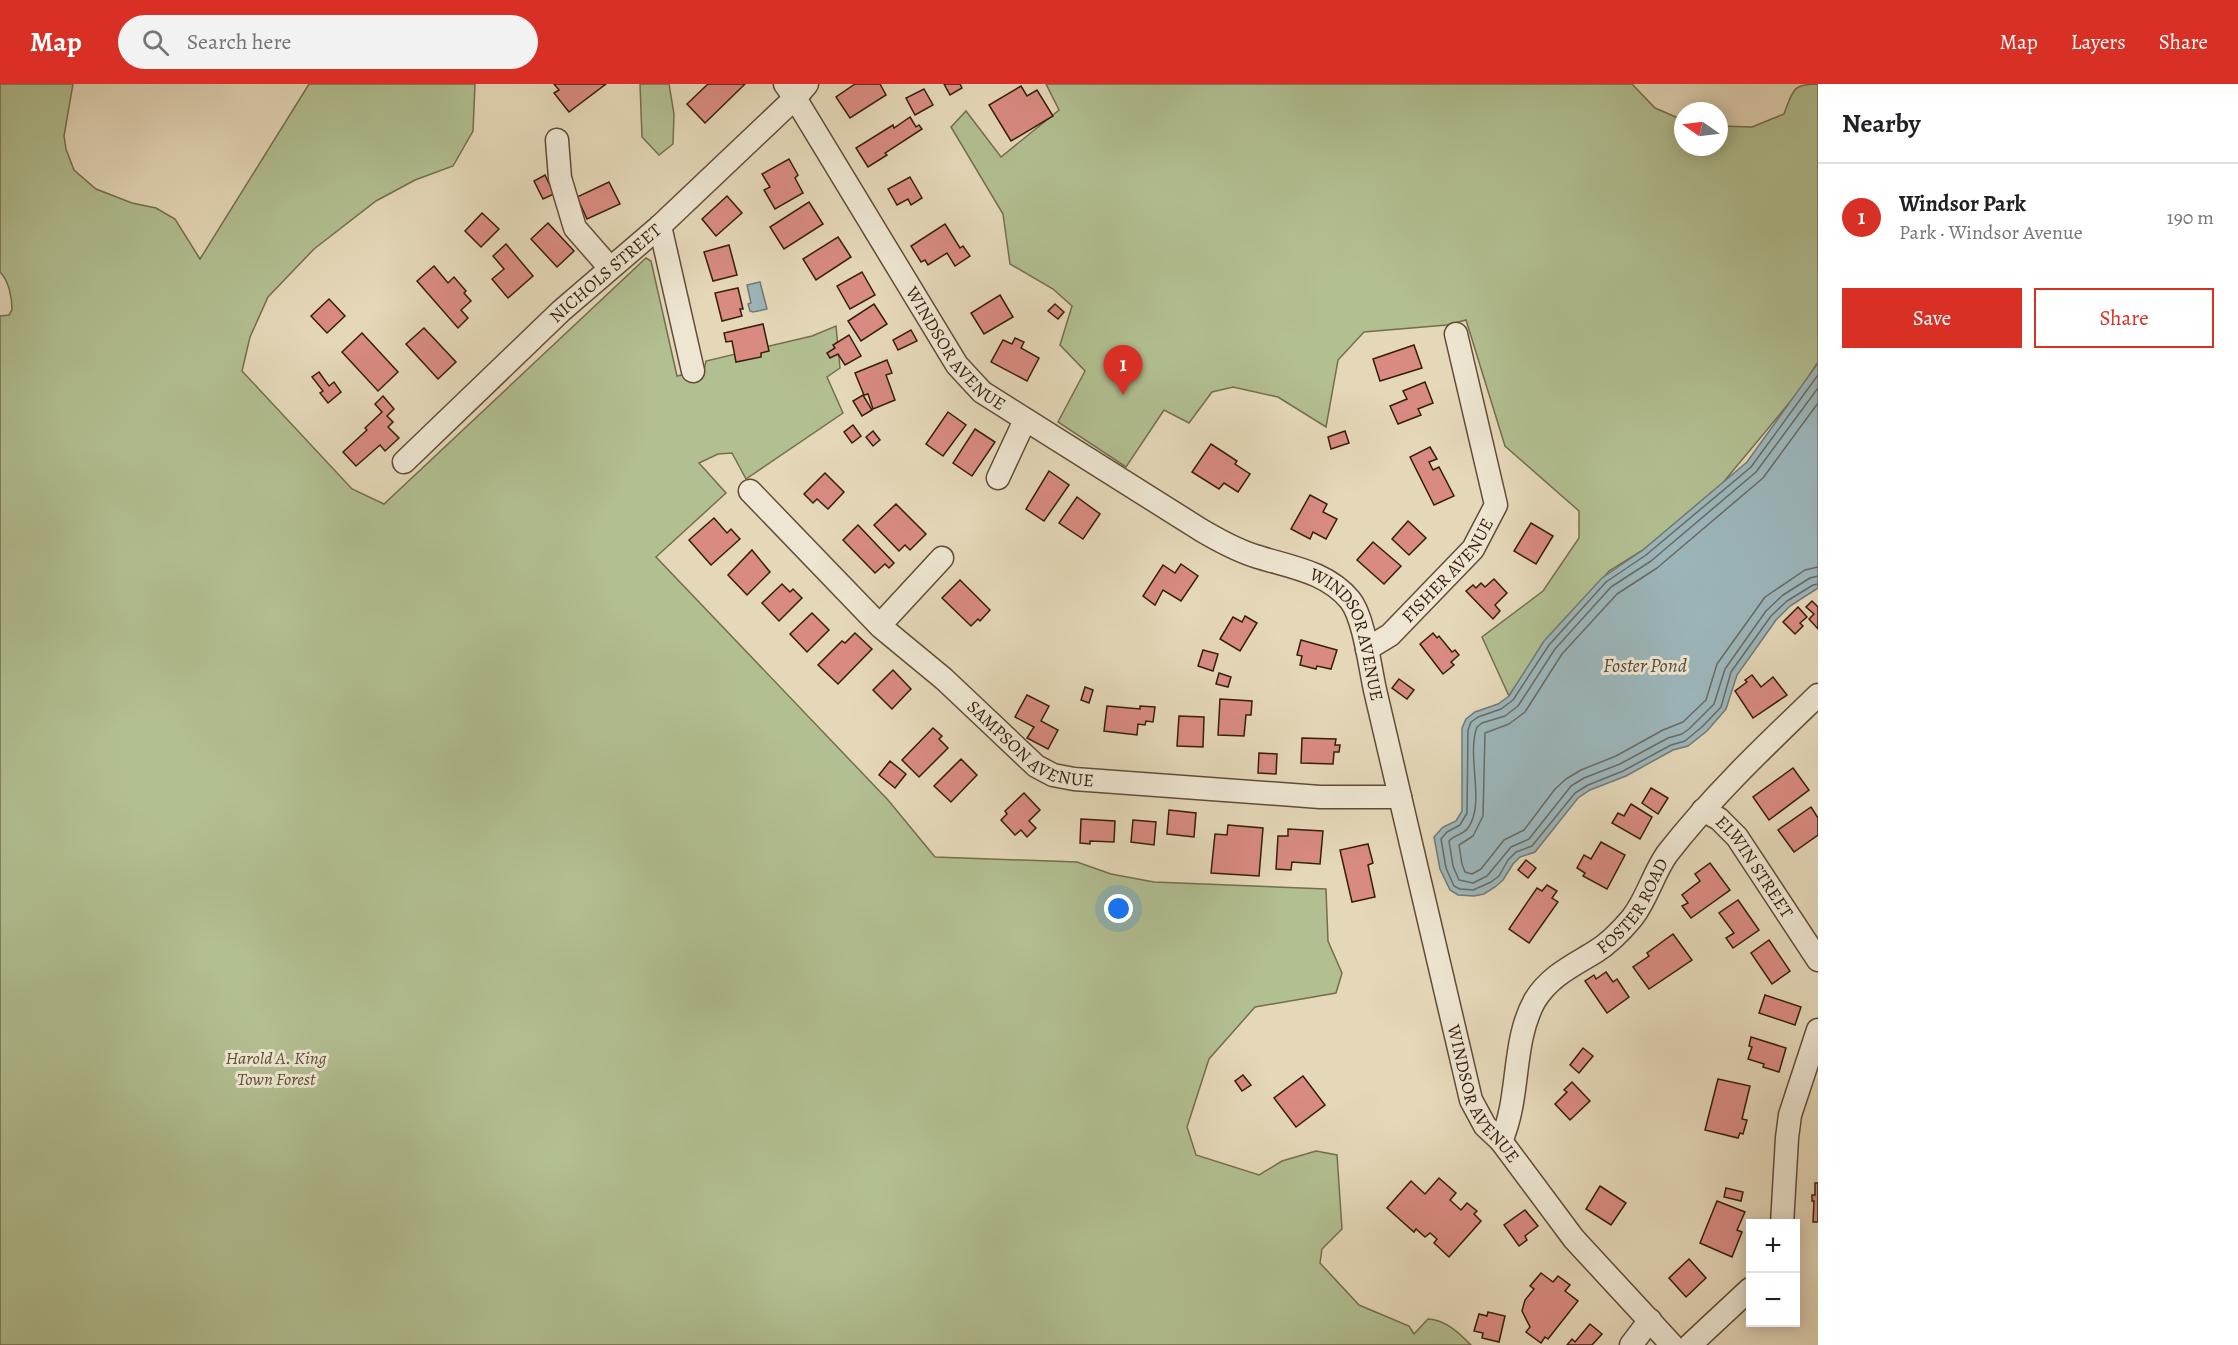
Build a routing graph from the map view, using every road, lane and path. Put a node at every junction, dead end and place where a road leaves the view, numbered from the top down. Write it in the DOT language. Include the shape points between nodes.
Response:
graph roads {
  1 [pos="796,89"];
  2 [pos="557,140"];
  3 [pos="660,226"];
  4 [pos="610,268"];
  5 [pos="1456,334"];
  6 [pos="693,371"];
  7 [pos="1025,420"];
  8 [pos="404,462"];
  9 [pos="998,478"];
  10 [pos="750,491"];
  11 [pos="942,558"];
  12 [pos="880,625"];
  13 [pos="1367,649"];
  14 [pos="1818,695"];
  15 [pos="1400,797"];
  16 [pos="1703,810"];
  17 [pos="1818,960"];
  18 [pos="1818,1030"];
  19 [pos="1501,1141"];
  20 [pos="1782,1219"];
  21 [pos="1746,1293"];
  22 [pos="1650,1320"];
  23 [pos="1631,1345"];
  24 [pos="1672,1345"];
  25 [pos="1690,1345"];
  1 -- 3 [label="street, NICHOLS STREET"];
  1 -- 7 [label="street, WINDSOR AVENUE" via="957,365 981,392"];
  2 -- 4 [label="street" via="560,178 576,228"];
  3 -- 4 [label="street, NICHOLS STREET"];
  3 -- 6 [label="street"];
  4 -- 8 [label="street, NICHOLS STREET"];
  5 -- 13 [label="street, FISHER AVENUE" via="1496,505 1473,549 1390,635"];
  7 -- 9 [label="street"];
  7 -- 13 [label="street, WINDSOR AVENUE" via="1222,542 1328,581 1351,601"];
  10 -- 12 [label="street, SAMPSON AVENUE"];
  11 -- 12 [label="street"];
  12 -- 15 [label="street, SAMPSON AVENUE" via="944,679 1019,752 1053,775 1320,797"];
  13 -- 15 [label="street, WINDSOR AVENUE"];
  14 -- 16 [label="street, FOSTER ROAD"];
  15 -- 19 [label="street, WINDSOR AVENUE" via="1466,1085 1485,1126"];
  16 -- 17 [label="street, ELWIN STREET" via="1737,837"];
  16 -- 19 [label="street, FOSTER ROAD" via="1665,857 1632,918 1596,951 1550,981 1534,1003 1518,1057 1513,1106"];
  18 -- 20 [label="street" via="1790,1115"];
  19 -- 22 [label="street, WINDSOR AVENUE" via="1574,1239"];
  21 -- 25 [label="street"];
  22 -- 23 [label="street"];
  22 -- 24 [label="street, WINDSOR AVENUE"];
}
